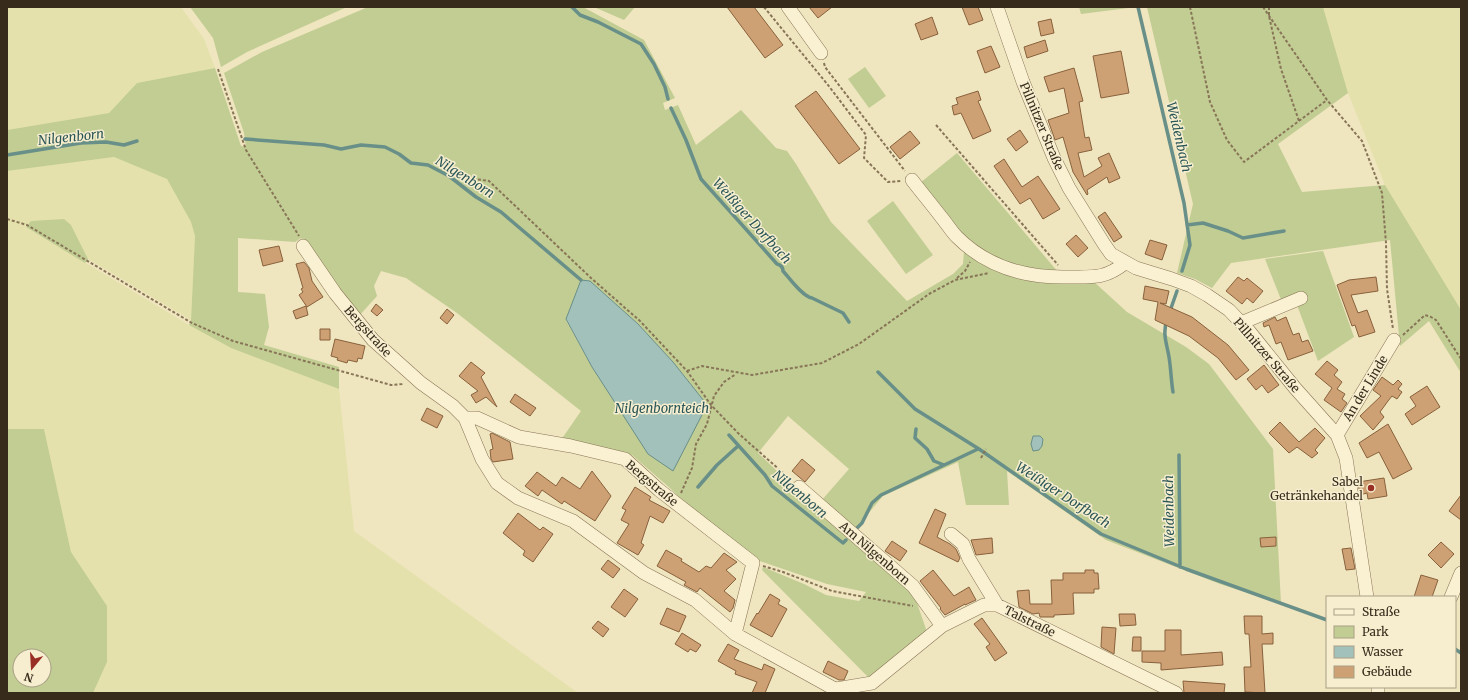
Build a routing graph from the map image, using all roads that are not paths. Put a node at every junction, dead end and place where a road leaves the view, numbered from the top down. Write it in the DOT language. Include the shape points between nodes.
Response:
graph roads {
  1 [pos="788,7"];
  2 [pos="996,7"];
  3 [pos="821,53"];
  4 [pos="912,180"];
  5 [pos="303,246"];
  6 [pos="1126,263"];
  7 [pos="1301,298"];
  8 [pos="1241,323"];
  9 [pos="1394,340"];
  10 [pos="466,418"];
  11 [pos="1337,435"];
  12 [pos="799,487"];
  13 [pos="951,534"];
  14 [pos="1461,573"];
  15 [pos="1367,596"];
  16 [pos="1451,596"];
  17 [pos="997,605"];
  18 [pos="942,626"];
  19 [pos="735,634"];
  20 [pos="873,688"];
  21 [pos="839,691"];
  22 [pos="1176,693"];
  1 -- 3 [label="street"];
  2 -- 6 [label="street, Pillnitzer Straße" via="1054,158 1104,244 1111,254"];
  4 -- 6 [label="street" via="957,238 981,256 1007,270 1033,276 1100,276 1114,272"];
  5 -- 10 [label="street, Bergstraße" via="335,293 373,340 421,383 454,406"];
  6 -- 8 [label="street, Pillnitzer Straße" via="1192,286 1229,310"];
  7 -- 8 [label="street"];
  8 -- 11 [label="street, Pillnitzer Straße"];
  9 -- 11 [label="street, An der Linde"];
  10 -- 19 [label="street, Bergstraße" via="482,459 497,482 518,498 573,521 644,573 695,600"];
  10 -- 19 [label="street, Bergstraße" via="477,418 519,437 625,459 752,563"];
  11 -- 15 [label="street, Pillnitzer Straße" via="1346,458"];
  12 -- 18 [label="street, Am Nilgenborn" via="913,586"];
  13 -- 17 [label="street" via="963,544 969,559"];
  14 -- 16 [label="street"];
  17 -- 18 [label="street, Talstraße" via="984,605"];
  17 -- 22 [label="street, Talstraße"];
  18 -- 20 [label="street, Talstraße"];
  19 -- 21 [label="street, Bergstraße"];
  20 -- 21 [label="street, Talstraße"];
}
